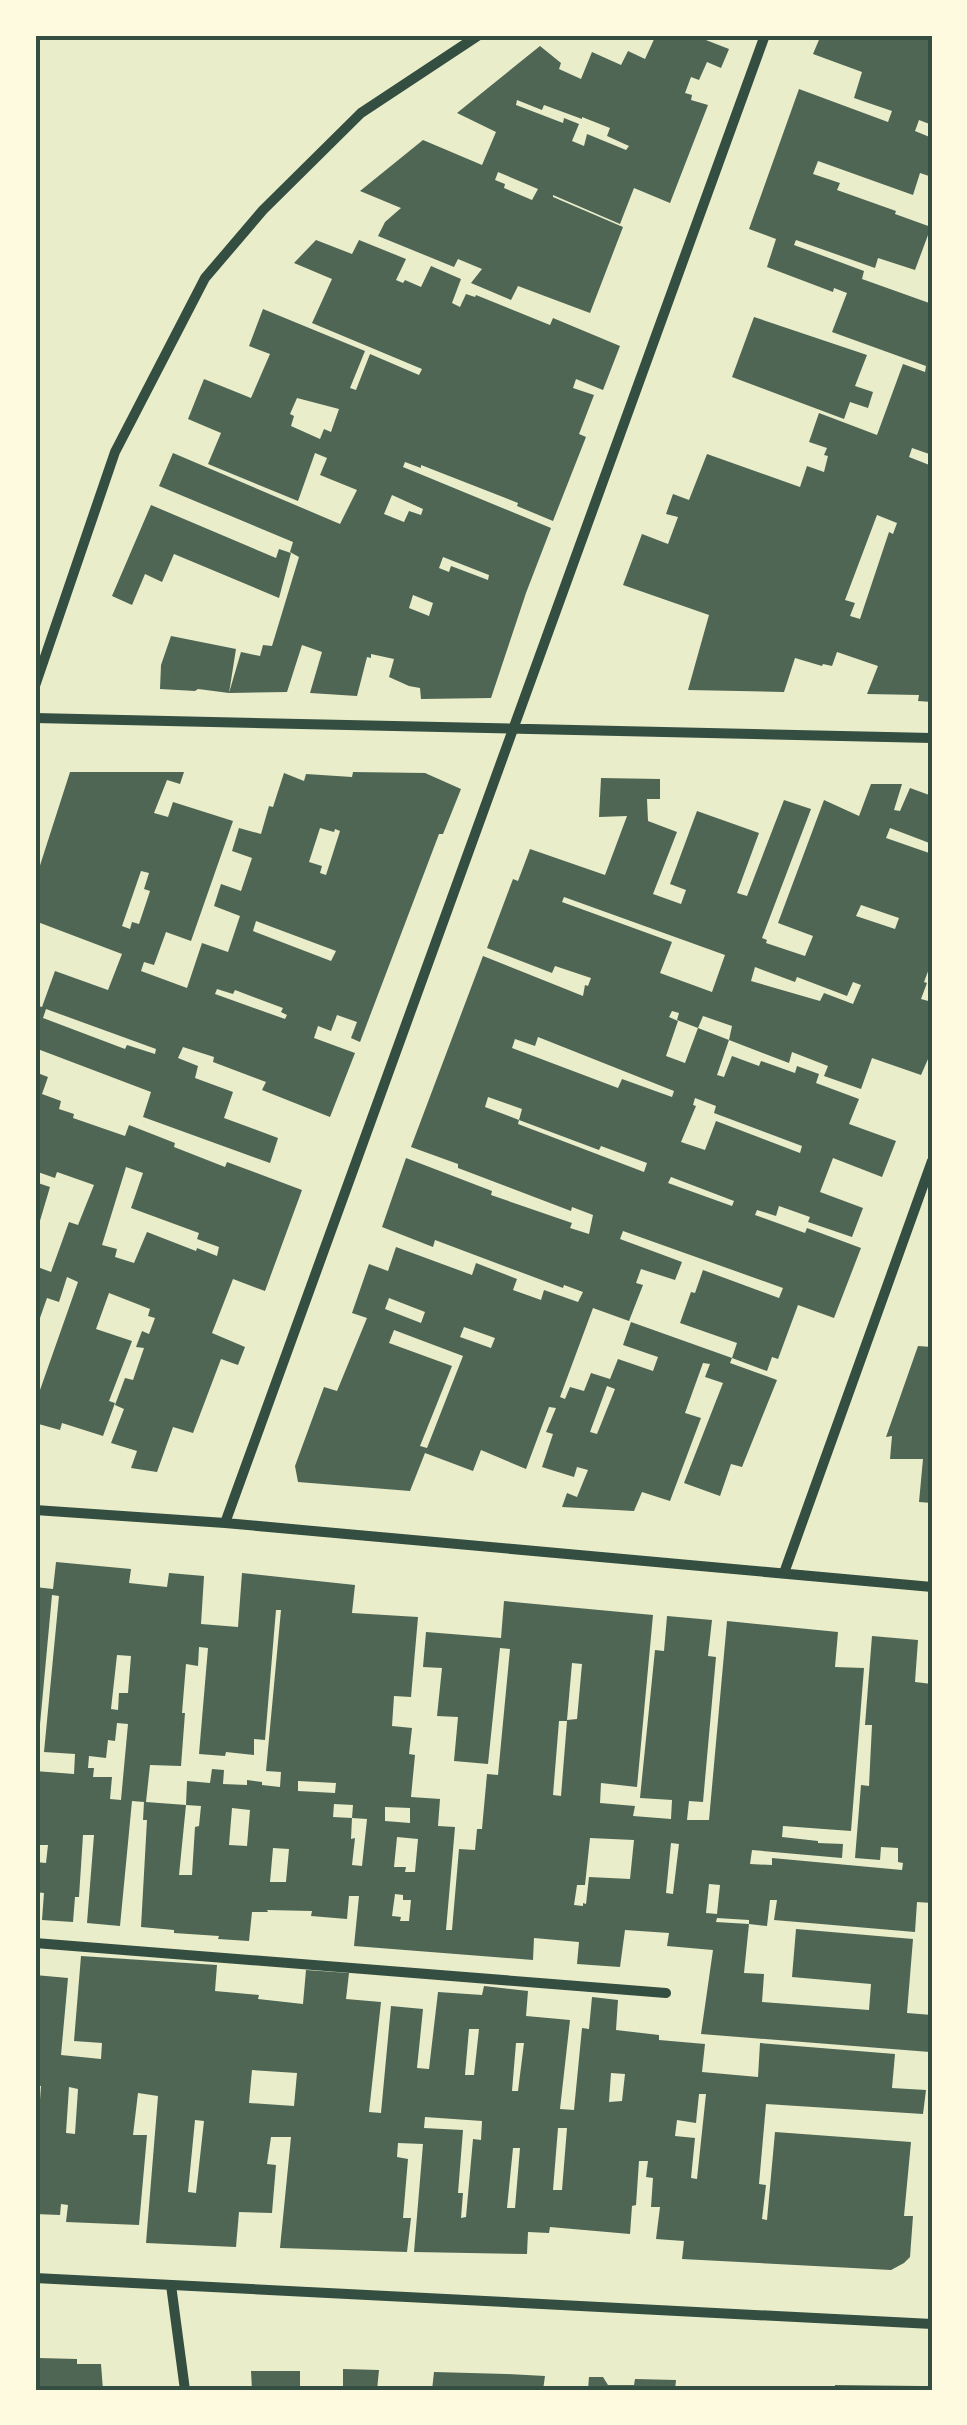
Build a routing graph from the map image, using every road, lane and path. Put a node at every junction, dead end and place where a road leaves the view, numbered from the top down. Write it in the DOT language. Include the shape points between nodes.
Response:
graph roads {
  1 [pos="479,35"];
  2 [pos="765,35"];
  3 [pos="35,686"];
  4 [pos="35,718"];
  5 [pos="513,729"];
  6 [pos="932,738"];
  7 [pos="932,1161"];
  8 [pos="35,1510"];
  9 [pos="225,1523"];
  10 [pos="784,1573"];
  11 [pos="932,1587"];
  12 [pos="35,1943"];
  13 [pos="666,1994"];
  14 [pos="35,2278"];
  15 [pos="171,2285"];
  16 [pos="932,2324"];
  17 [pos="185,2390"];
  1 -- 3 [label="street" via="361,114 204,278 115,452"];
  2 -- 5 [label="street"];
  4 -- 5 [label="street"];
  5 -- 6 [label="street"];
  5 -- 9 [label="street"];
  7 -- 10 [label="street"];
  8 -- 9 [label="street"];
  9 -- 10 [label="street"];
  10 -- 11 [label="street"];
  12 -- 13 [label="street"];
  14 -- 15 [label="street"];
  15 -- 16 [label="street"];
  15 -- 17 [label="street"];
}
